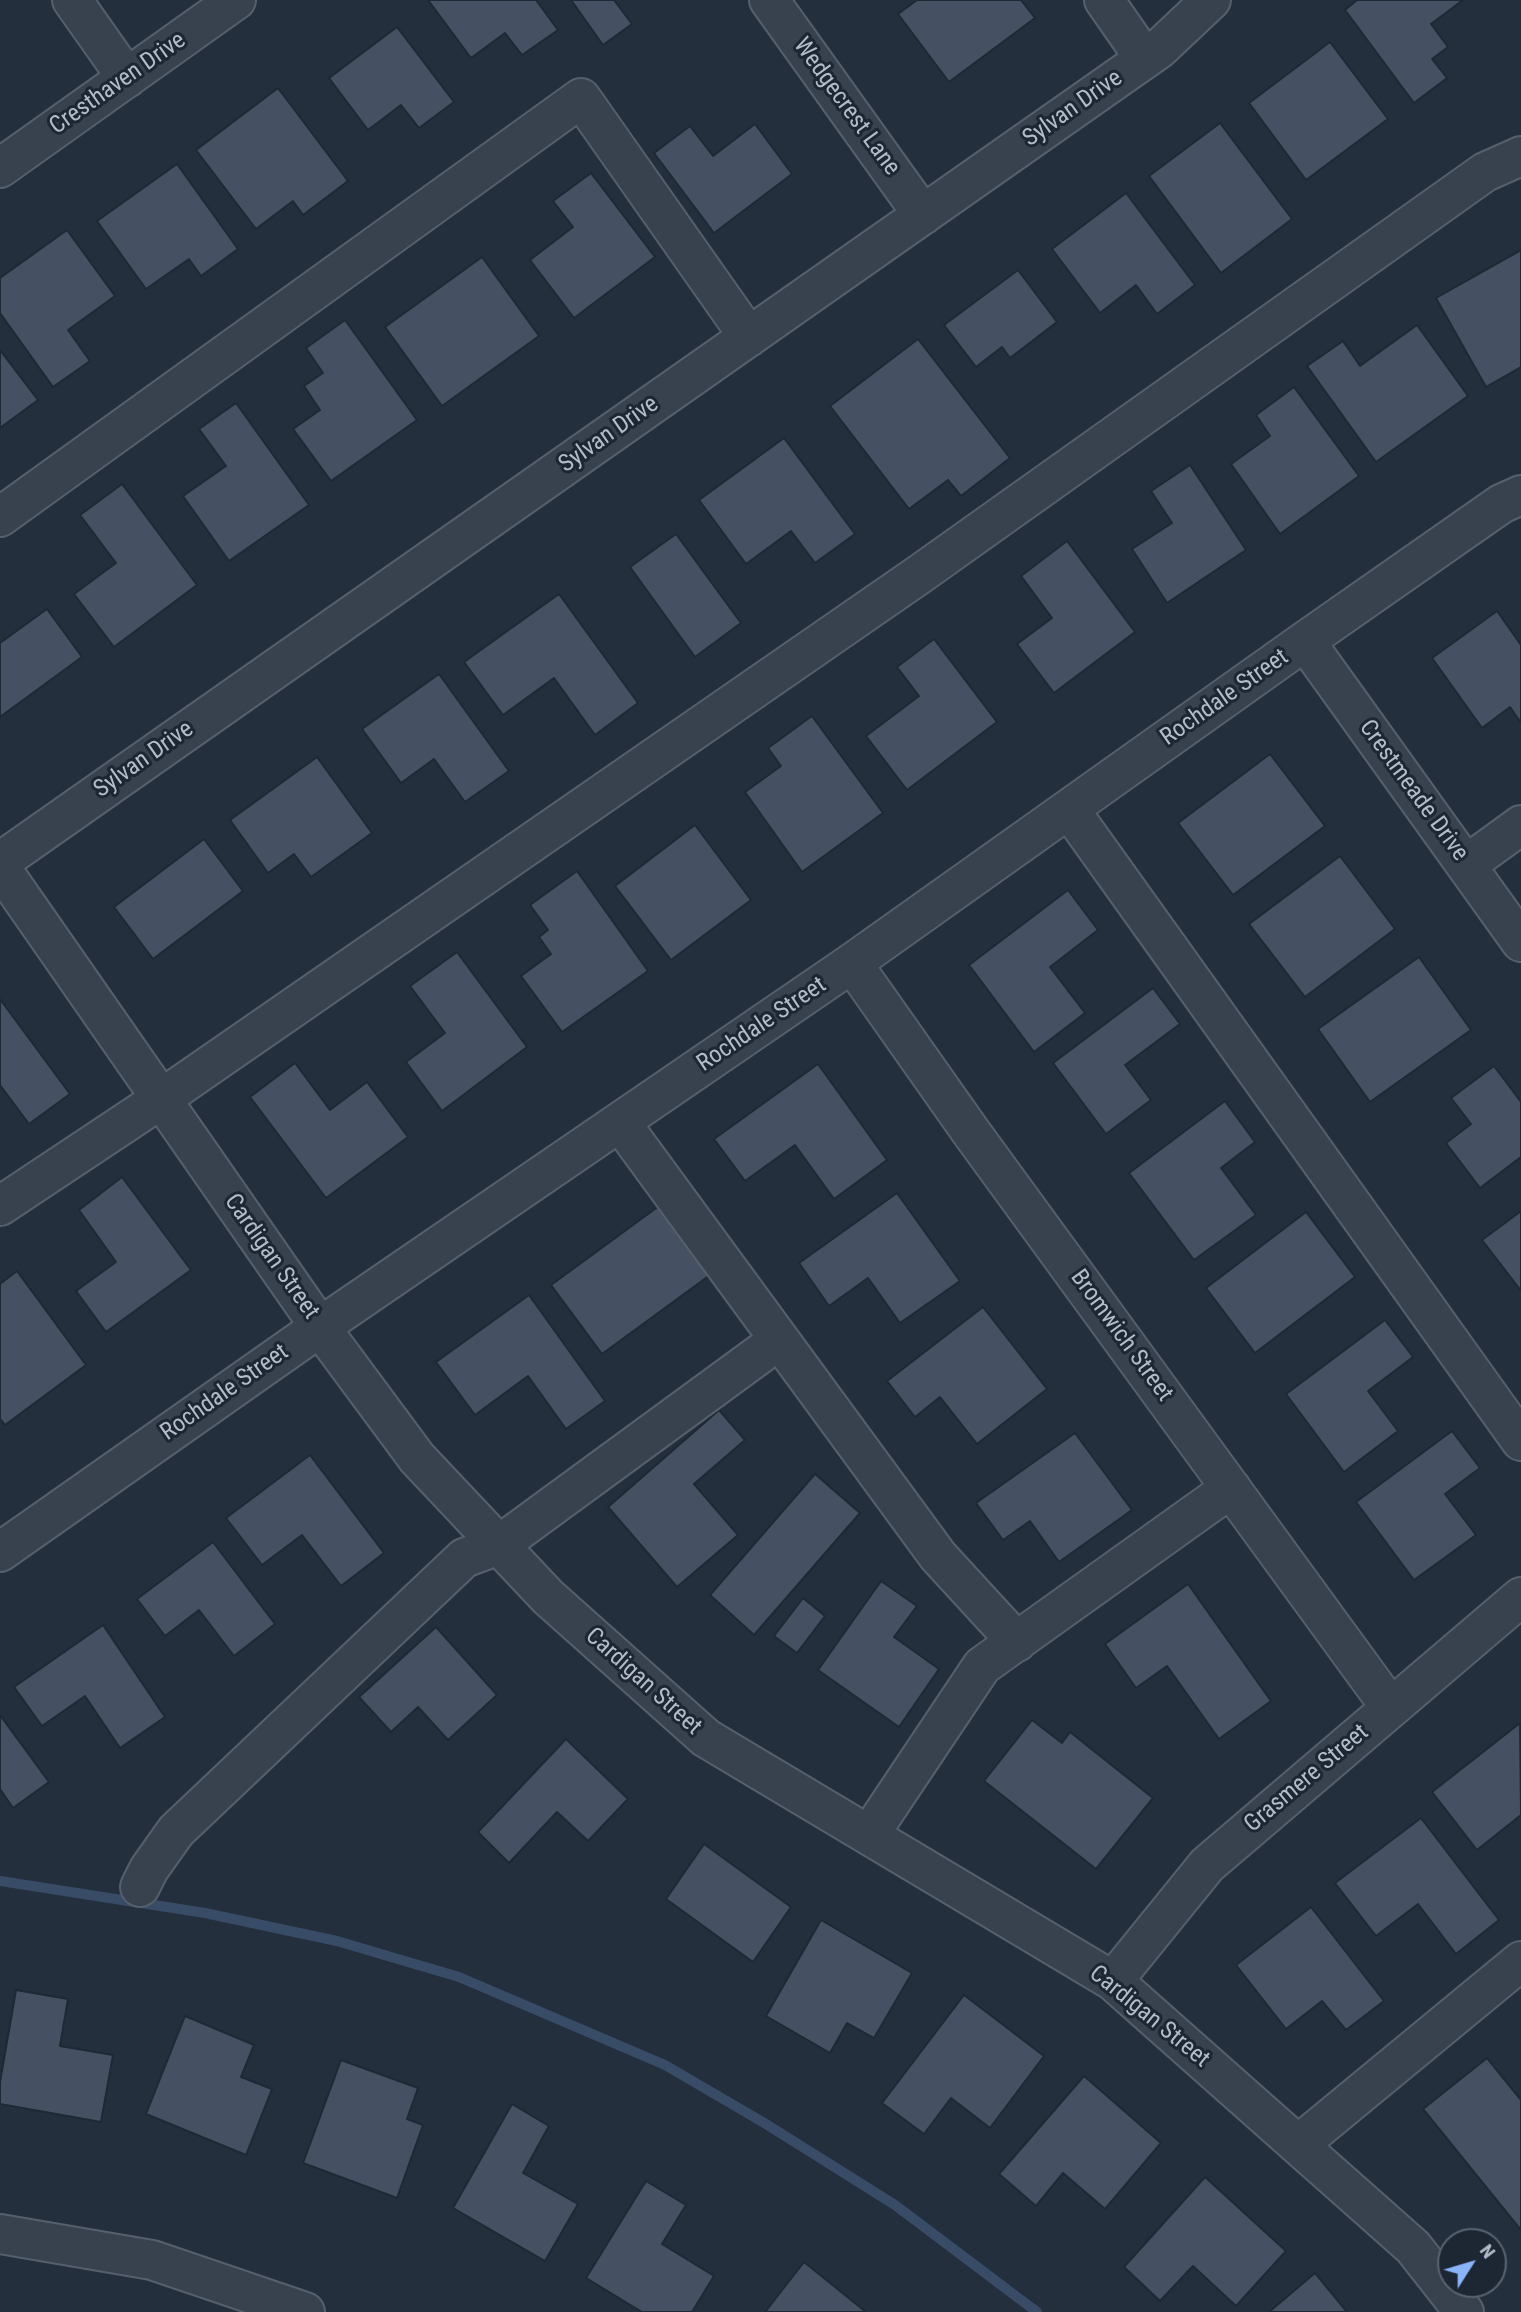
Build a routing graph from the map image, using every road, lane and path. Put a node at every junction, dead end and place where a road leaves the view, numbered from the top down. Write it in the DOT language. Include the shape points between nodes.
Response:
graph roads {
  1 [pos="72,0"];
  2 [pos="236,0"];
  3 [pos="769,0"];
  4 [pos="1104,0"];
  5 [pos="1211,0"];
  6 [pos="1145,59"];
  7 [pos="127,78"];
  8 [pos="1521,156"];
  9 [pos="0,168"];
  10 [pos="923,215"];
  11 [pos="749,337"];
  12 [pos="1521,495"];
  13 [pos="0,517"];
  14 [pos="1305,641"];
  15 [pos="1069,809"];
  16 [pos="1521,825"];
  17 [pos="0,862"];
  18 [pos="1466,865"];
  19 [pos="0,867"];
  20 [pos="1521,942"];
  21 [pos="852,963"];
  22 [pos="161,1099"];
  23 [pos="620,1122"];
  24 [pos="0,1206"];
  25 [pos="320,1327"];
  26 [pos="779,1340"];
  27 [pos="1521,1441"];
  28 [pos="1231,1488"];
  29 [pos="499,1545"];
  30 [pos="0,1552"];
  31 [pos="1521,1597"];
  32 [pos="1017,1642"];
  33 [pos="1391,1708"];
  34 [pos="869,1835"];
  35 [pos="140,1887"];
  36 [pos="1521,1961"];
  37 [pos="1113,1981"];
  38 [pos="1298,2145"];
  39 [pos="0,2234"];
  40 [pos="305,2312"];
  41 [pos="1464,2312"];
  1 -- 7 [label="street"];
  2 -- 7 [label="street, Cresthaven Drive"];
  3 -- 10 [label="street, Wedgecrest Lane"];
  4 -- 6 [label="street"];
  5 -- 6 [label="street, Sylvan Drive"];
  6 -- 10 [label="street, Sylvan Drive"];
  7 -- 9 [label="street, Cresthaven Drive"];
  8 -- 22 [label="street" via="1485,172 920,574"];
  10 -- 11 [label="street, Sylvan Drive"];
  11 -- 13 [label="street" via="581,98"];
  11 -- 17 [label="street, Sylvan Drive"];
  12 -- 14 [label="street, Rochdale Street" via="1501,504"];
  14 -- 15 [label="street, Rochdale Street"];
  14 -- 18 [label="street, Crestmeade Drive"];
  15 -- 21 [label="street, Rochdale Street"];
  15 -- 27 [label="street"];
  16 -- 18 [label="street"];
  18 -- 20 [label="street, Crestmeade Drive"];
  19 -- 22 [label="street, Cardigan Street"];
  21 -- 23 [label="street, Rochdale Street"];
  21 -- 28 [label="street, Bromwich Street"];
  22 -- 24 [label="street"];
  22 -- 25 [label="street, Cardigan Street"];
  23 -- 25 [label="street, Rochdale Street"];
  23 -- 26 [label="street"];
  25 -- 29 [label="street, Cardigan Street" via="417,1458"];
  25 -- 30 [label="street, Rochdale Street"];
  26 -- 29 [label="street"];
  26 -- 32 [label="street" via="938,1556"];
  28 -- 32 [label="street"];
  28 -- 33 [label="street, Bromwich Street"];
  29 -- 34 [label="street, Cardigan Street" via="548,1597 706,1738"];
  29 -- 35 [label="street" via="464,1558 326,1686 176,1831"];
  31 -- 33 [label="street, Grasmere Street"];
  32 -- 34 [label="street" via="982,1666"];
  33 -- 37 [label="street, Grasmere Street" via="1207,1865"];
  34 -- 37 [label="street, Cardigan Street"];
  36 -- 38 [label="street"];
  37 -- 38 [label="street, Cardigan Street"];
  38 -- 41 [label="street, Cardigan Street" via="1413,2247"];
  39 -- 40 [label="street" via="152,2260"];
}
